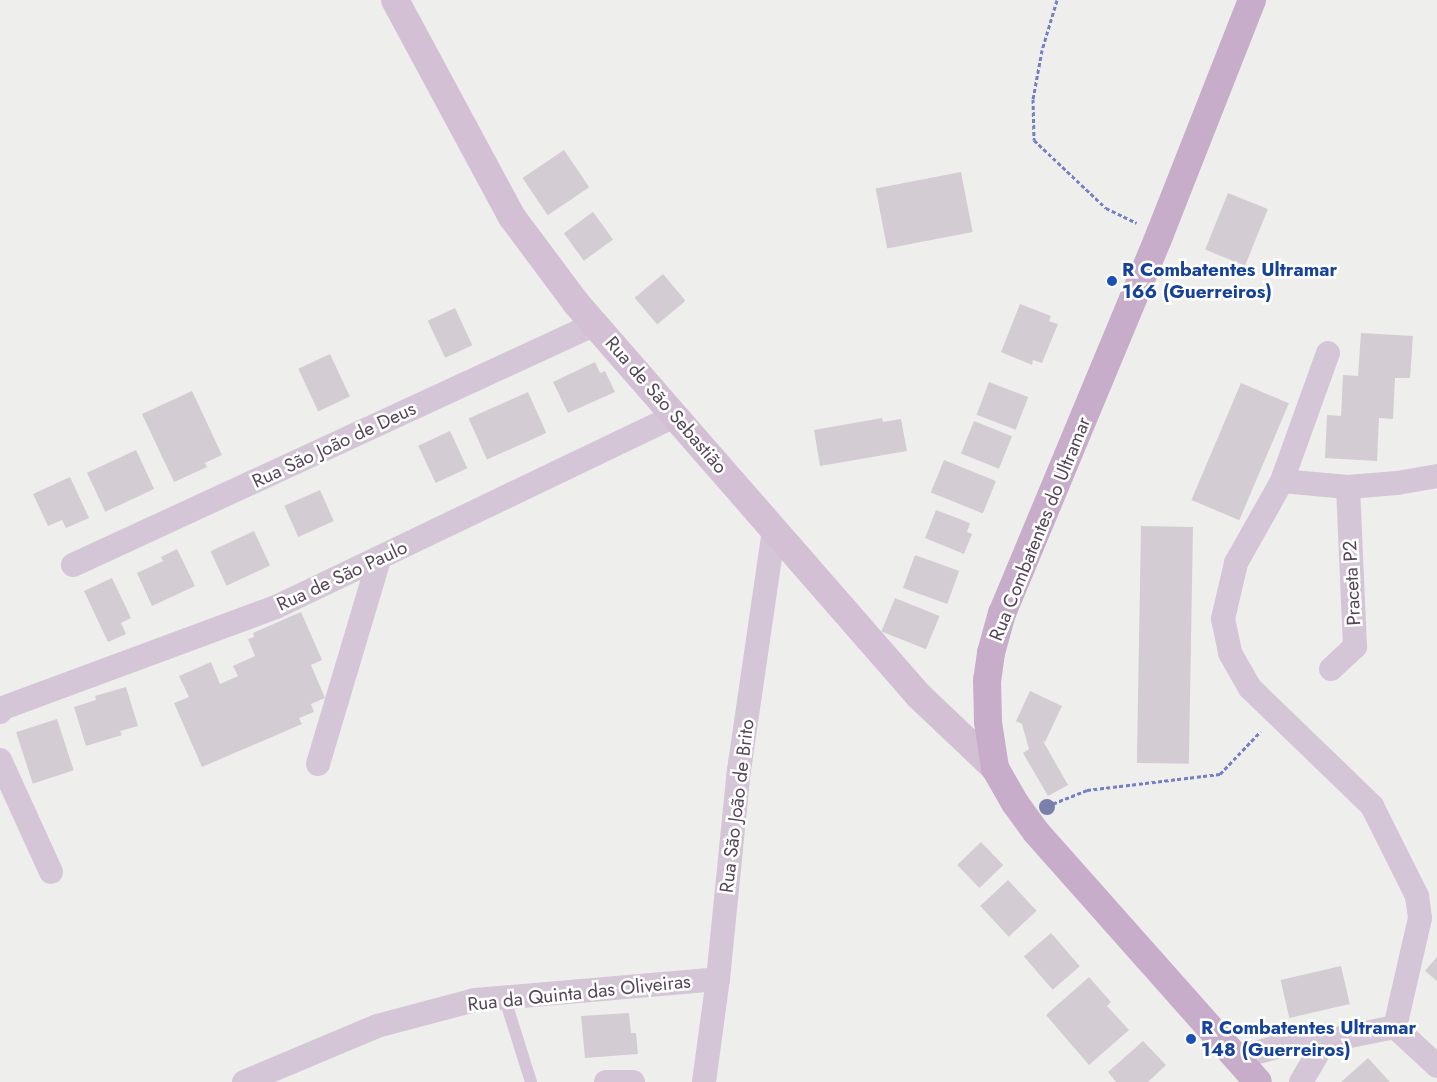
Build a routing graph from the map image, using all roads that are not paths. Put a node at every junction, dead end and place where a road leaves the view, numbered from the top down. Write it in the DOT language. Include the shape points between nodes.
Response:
graph roads {
  1 [pos="394,0"];
  2 [pos="1252,0"];
  3 [pos="595,324"];
  4 [pos="1328,353"];
  5 [pos="674,416"];
  6 [pos="1437,476"];
  7 [pos="1282,482"];
  8 [pos="1348,487"];
  9 [pos="774,530"];
  10 [pos="379,559"];
  11 [pos="74,565"];
  12 [pos="1331,669"];
  13 [pos="0,712"];
  14 [pos="0,760"];
  15 [pos="318,764"];
  16 [pos="995,768"];
  17 [pos="51,872"];
  18 [pos="718,979"];
  19 [pos="504,996"];
  20 [pos="1395,1027"];
  21 [pos="1325,1041"];
  22 [pos="1236,1058"];
  23 [pos="1437,1066"];
  24 [pos="244,1082"];
  25 [pos="531,1082"];
  26 [pos="606,1082"];
  27 [pos="633,1082"];
  28 [pos="704,1082"];
  29 [pos="1258,1082"];
  30 [pos="1302,1082"];
  1 -- 3 [label="street, Rua de São Sebastião" via="512,217"];
  2 -- 16 [label="main road, Rua Combatentes do Ultramar" via="1160,234 1002,613 987,680 988,722"];
  3 -- 5 [label="street, Rua de São Sebastião"];
  3 -- 11 [label="street, Rua São João de Deus"];
  4 -- 7 [label="street"];
  5 -- 9 [label="street, Rua de São Sebastião"];
  5 -- 10 [label="street, Rua de São Paulo"];
  6 -- 8 [label="street"];
  7 -- 8 [label="street"];
  7 -- 20 [label="street" via="1236,563 1223,619 1230,653 1250,688 1372,806 1418,896 1420,918"];
  8 -- 12 [label="street, Praceta P2" via="1355,647"];
  9 -- 16 [label="street, Rua de São Sebastião" via="919,696"];
  9 -- 18 [label="street, Rua São João de Brito" via="739,770"];
  10 -- 13 [label="street, Rua de São Paulo" via="276,607 3,708"];
  10 -- 15 [label="street"];
  14 -- 17 [label="street"];
  16 -- 22 [label="main road, Rua Combatentes do Ultramar" via="1024,815"];
  18 -- 19 [label="street, Rua da Quinta das Oliveiras"];
  18 -- 28 [label="street, Rua São João de Brito"];
  19 -- 24 [label="street, Rua da Quinta das Oliveiras" via="475,1000 377,1026"];
  19 -- 25 [label="lane"];
  20 -- 21 [label="street"];
  20 -- 23 [label="street"];
  21 -- 22 [label="street" via="1292,1044"];
  21 -- 30 [label="street"];
  22 -- 29 [label="main road, Rua Combatentes do Ultramar"];
  26 -- 27 [label="street"];
}
